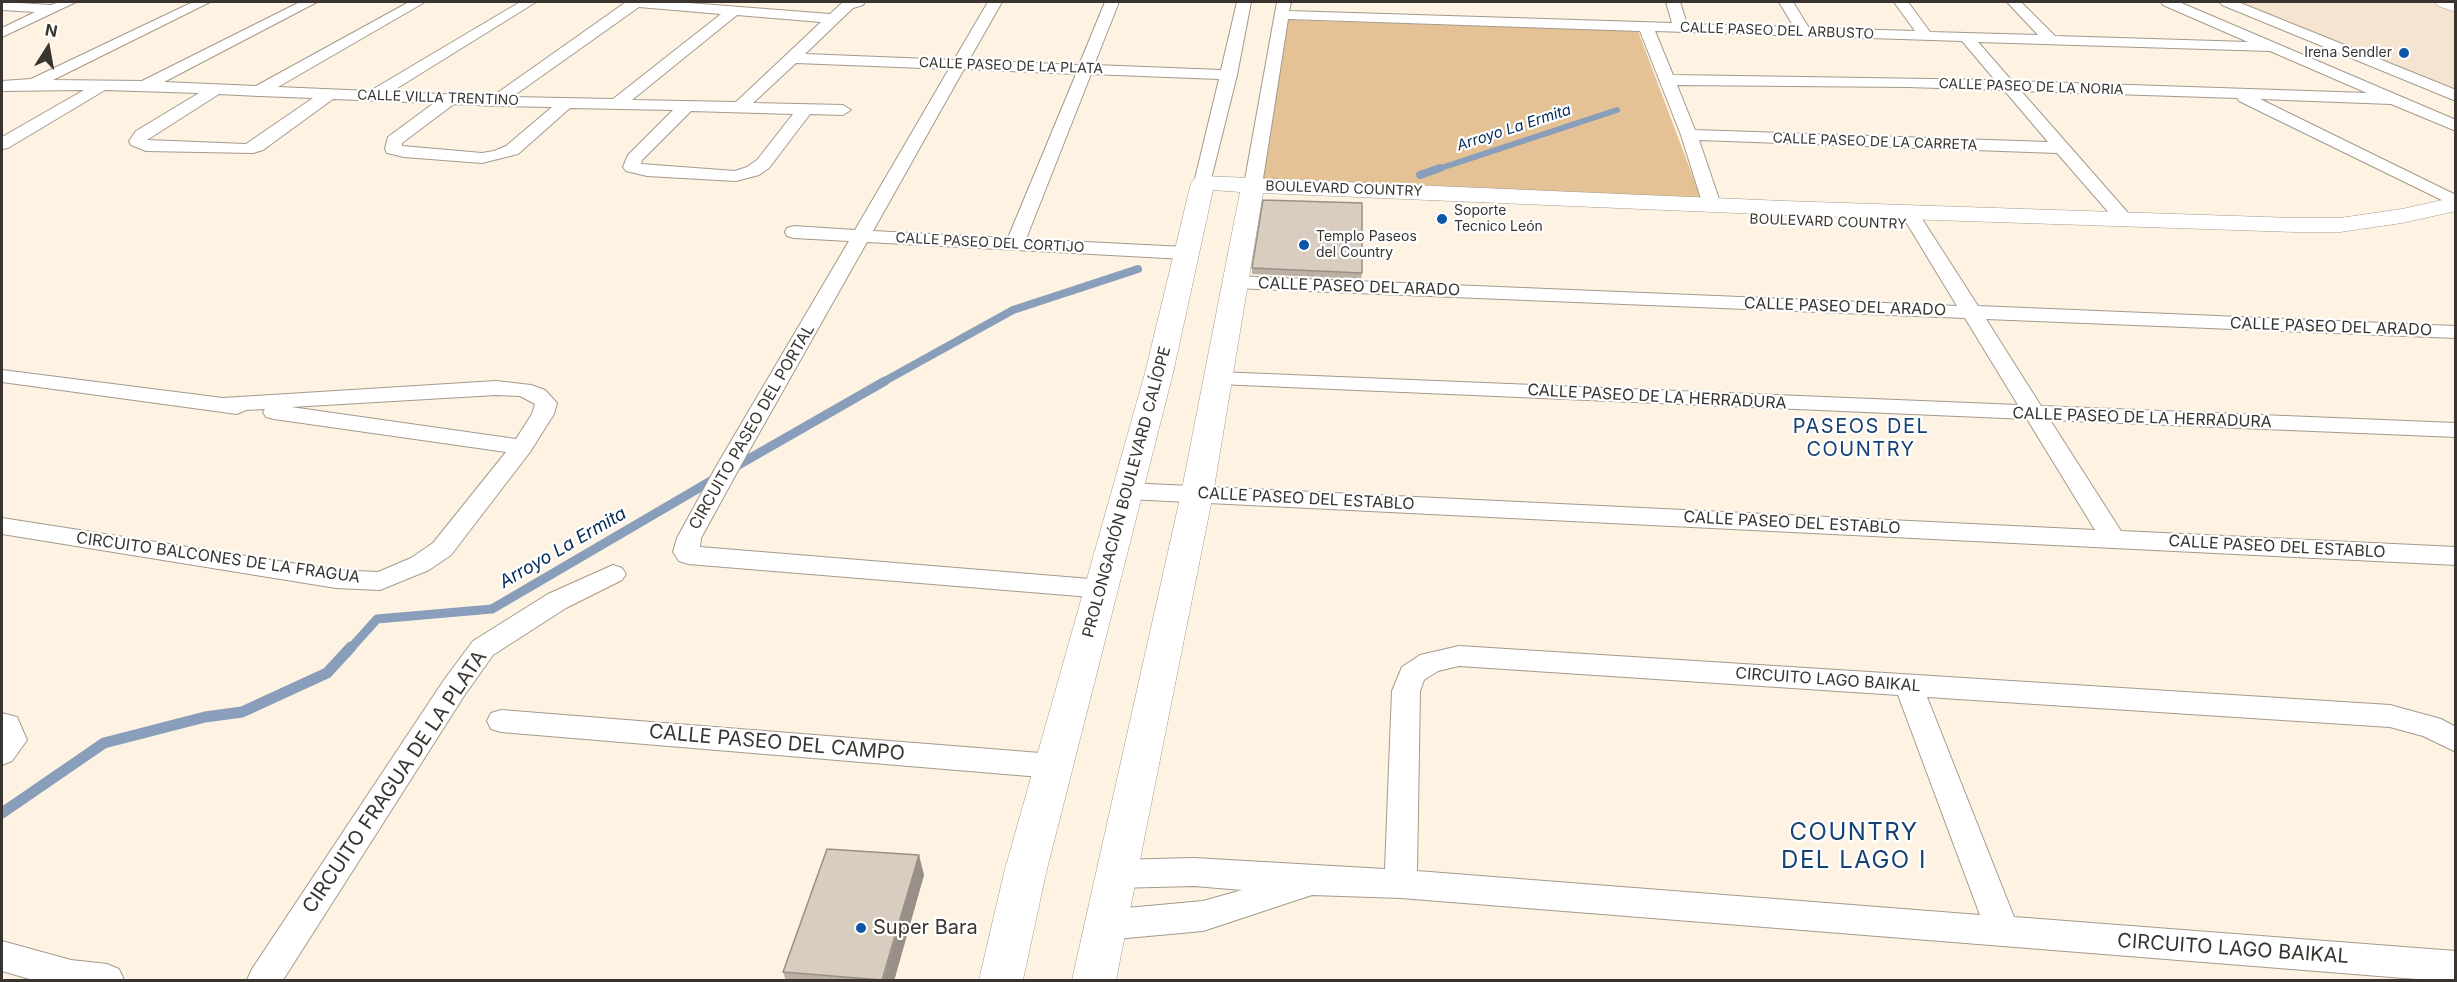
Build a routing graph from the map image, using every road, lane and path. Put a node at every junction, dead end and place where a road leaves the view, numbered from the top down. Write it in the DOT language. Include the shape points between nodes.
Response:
graph roads {
  1 [pos="69,2"];
  2 [pos="203,2"];
  3 [pos="310,2"];
  4 [pos="418,2"];
  5 [pos="529,2"];
  6 [pos="634,2"];
  7 [pos="831,2"];
  8 [pos="995,2"];
  9 [pos="1112,2"];
  10 [pos="1244,2"];
  11 [pos="1673,2"];
  12 [pos="1786,2"];
  13 [pos="1901,2"];
  14 [pos="2014,2"];
  15 [pos="2168,2"];
  16 [pos="2228,2"];
  17 [pos="2444,2"];
  18 [pos="853,3"];
  19 [pos="2,6"];
  20 [pos="2456,7"];
  21 [pos="1282,8"];
  22 [pos="52,9"];
  23 [pos="733,11"];
  24 [pos="834,19"];
  25 [pos="1646,27"];
  26 [pos="1682,28"];
  27 [pos="1804,32"];
  28 [pos="2,33"];
  29 [pos="1925,35"];
  30 [pos="1965,36"];
  31 [pos="2049,38"];
  32 [pos="2274,47"];
  33 [pos="793,58"];
  34 [pos="960,64"];
  35 [pos="1083,69"];
  36 [pos="1228,75"];
  37 [pos="1667,80"];
  38 [pos="33,84"];
  39 [pos="2,86"];
  40 [pos="101,86"];
  41 [pos="145,86"];
  42 [pos="2010,87"];
  43 [pos="216,89"];
  44 [pos="259,91"];
  45 [pos="328,94"];
  46 [pos="2239,95"];
  47 [pos="374,96"];
  48 [pos="2456,96"];
  49 [pos="450,99"];
  50 [pos="2394,99"];
  51 [pos="496,101"];
  52 [pos="566,103"];
  53 [pos="618,103"];
  54 [pos="688,105"];
  55 [pos="741,106"];
  56 [pos="806,108"];
  57 [pos="843,110"];
  58 [pos="2456,126"];
  59 [pos="1689,135"];
  60 [pos="2,144"];
  61 [pos="2062,148"];
  62 [pos="1201,190"];
  63 [pos="1252,192"];
  64 [pos="2456,203"];
  65 [pos="1712,205"];
  66 [pos="2123,218"];
  67 [pos="1914,219"];
  68 [pos="2456,226"];
  69 [pos="794,232"];
  70 [pos="860,236"];
  71 [pos="1015,243"];
  72 [pos="1185,253"];
  73 [pos="1234,282"];
  74 [pos="1971,312"];
  75 [pos="2456,333"];
  76 [pos="2,376"];
  77 [pos="1218,378"];
  78 [pos="223,405"];
  79 [pos="2036,414"];
  80 [pos="2456,430"];
  81 [pos="522,447"];
  82 [pos="1128,491"];
  83 [pos="1197,494"];
  84 [pos="2,526"];
  85 [pos="2113,539"];
  86 [pos="2456,556"];
  87 [pos="613,574"];
  88 [pos="1103,589"];
  89 [pos="1909,686"];
  90 [pos="501,721"];
  91 [pos="2,724"];
  92 [pos="2456,741"];
  93 [pos="2,753"];
  94 [pos="1053,766"];
  95 [pos="1115,874"];
  96 [pos="1314,881"];
  97 [pos="1401,884"];
  98 [pos="1105,925"];
  99 [pos="2002,931"];
  100 [pos="2,956"];
  101 [pos="2456,967"];
  102 [pos="106,981"];
  103 [pos="264,981"];
  104 [pos="1001,981"];
  105 [pos="1094,981"];
  1 -- 22 [label="street"];
  2 -- 38 [label="street"];
  3 -- 41 [label="street"];
  4 -- 44 [label="street"];
  5 -- 47 [label="street"];
  6 -- 23 [label="street"];
  6 -- 51 [label="street"];
  7 -- 18 [label="street"];
  8 -- 34 [label="street, CIRCUITO PASEO DEL PORTAL"];
  9 -- 35 [label="street"];
  10 -- 36 [label="street, PROLONGACIÓN BOULEVARD CALÍOPE"];
  11 -- 26 [label="street"];
  12 -- 27 [label="street"];
  13 -- 29 [label="street"];
  14 -- 31 [label="street"];
  15 -- 32 [label="street"];
  16 -- 48 [label="street"];
  17 -- 20 [label="street"];
  18 -- 24 [label="street"];
  19 -- 22 [label="street"];
  21 -- 25 [label="street, CALLE PASEO DEL ARBUSTO" via="1564,18"];
  21 -- 63 [label="street"];
  22 -- 28 [label="street"];
  23 -- 24 [label="street"];
  23 -- 53 [label="street"];
  24 -- 33 [label="street"];
  25 -- 26 [label="street, CALLE PASEO DEL ARBUSTO"];
  25 -- 37 [label="street"];
  26 -- 27 [label="street, CALLE PASEO DEL ARBUSTO"];
  27 -- 29 [label="street, CALLE PASEO DEL ARBUSTO"];
  29 -- 30 [label="street, CALLE PASEO DEL ARBUSTO"];
  30 -- 31 [label="street, CALLE PASEO DEL ARBUSTO"];
  30 -- 42 [label="street"];
  31 -- 32 [label="street, CALLE PASEO DEL ARBUSTO"];
  32 -- 50 [label="street"];
  33 -- 34 [label="street, CALLE PASEO DE LA PLATA"];
  33 -- 55 [label="street"];
  34 -- 35 [label="street, CALLE PASEO DE LA PLATA"];
  34 -- 70 [label="street, CIRCUITO PASEO DEL PORTAL"];
  35 -- 36 [label="street, CALLE PASEO DE LA PLATA"];
  35 -- 71 [label="street"];
  36 -- 62 [label="street, PROLONGACIÓN BOULEVARD CALÍOPE"];
  37 -- 42 [label="street, CALLE PASEO DE LA NORIA"];
  37 -- 59 [label="street"];
  38 -- 39 [label="street, CALLE VILLA TRENTINO"];
  38 -- 40 [label="street, CALLE VILLA TRENTINO"];
  40 -- 41 [label="street, CALLE VILLA TRENTINO"];
  40 -- 60 [label="street"];
  41 -- 43 [label="street, CALLE VILLA TRENTINO"];
  42 -- 46 [label="street, CALLE PASEO DE LA NORIA"];
  42 -- 61 [label="street"];
  43 -- 44 [label="street, CALLE VILLA TRENTINO"];
  43 -- 45 [label="street" via="137,141 146,146 247,149 257,146"];
  44 -- 45 [label="street, CALLE VILLA TRENTINO"];
  45 -- 47 [label="street, CALLE VILLA TRENTINO"];
  46 -- 50 [label="street, CALLE PASEO DE LA NORIA"];
  46 -- 64 [label="street"];
  47 -- 49 [label="street, CALLE VILLA TRENTINO"];
  49 -- 51 [label="street, CALLE VILLA TRENTINO"];
  49 -- 52 [label="street" via="394,141 393,149 483,158 498,155 512,150"];
  50 -- 58 [label="street"];
  51 -- 52 [label="street, CALLE VILLA TRENTINO"];
  52 -- 53 [label="street, CALLE VILLA TRENTINO"];
  53 -- 54 [label="street, CALLE VILLA TRENTINO"];
  54 -- 55 [label="street, CALLE VILLA TRENTINO"];
  54 -- 56 [label="street" via="634,159 632,167 736,176 753,171 763,164"];
  55 -- 56 [label="street, CALLE VILLA TRENTINO"];
  56 -- 57 [label="street, CALLE VILLA TRENTINO"];
  59 -- 61 [label="street, CALLE PASEO DE LA CARRETA"];
  59 -- 65 [label="street"];
  61 -- 66 [label="street"];
  62 -- 63 [label="street, BOULEVARD COUNTRY"];
  62 -- 72 [label="street, PROLONGACIÓN BOULEVARD CALÍOPE"];
  63 -- 65 [label="street, BOULEVARD COUNTRY"];
  63 -- 67 [label="street, BOULEVARD COUNTRY"];
  63 -- 73 [label="street"];
  64 -- 66 [label="street, BOULEVARD COUNTRY" via="2340,225"];
  65 -- 67 [label="street, BOULEVARD COUNTRY"];
  66 -- 67 [label="street, BOULEVARD COUNTRY"];
  67 -- 68 [label="street, BOULEVARD COUNTRY" via="2310,241 2358,240"];
  67 -- 74 [label="street"];
  69 -- 70 [label="street, CALLE PASEO DEL CORTIJO"];
  70 -- 71 [label="street, CALLE PASEO DEL CORTIJO"];
  70 -- 88 [label="street, CIRCUITO PASEO DEL PORTAL" via="689,538 688,555"];
  71 -- 72 [label="street, CALLE PASEO DEL CORTIJO"];
  72 -- 82 [label="street, PROLONGACIÓN BOULEVARD CALÍOPE"];
  73 -- 74 [label="street, CALLE PASEO DEL ARADO"];
  73 -- 77 [label="street"];
  74 -- 75 [label="street, CALLE PASEO DEL ARADO"];
  74 -- 79 [label="street"];
  76 -- 78 [label="street, CIRCUITO BALCONES DE LA FRAGUA"];
  77 -- 79 [label="street, CALLE PASEO DE LA HERRADURA"];
  77 -- 83 [label="street"];
  78 -- 81 [label="street, CIRCUITO BALCONES DE LA FRAGUA"];
  78 -- 81 [label="street, CIRCUITO BALCONES DE LA FRAGUA" via="496,388 524,390 546,403"];
  79 -- 80 [label="street, CALLE PASEO DE LA HERRADURA"];
  79 -- 85 [label="street"];
  81 -- 84 [label="street, CIRCUITO BALCONES DE LA FRAGUA" via="442,549 420,564 380,581 336,579"];
  82 -- 83 [label="street, CALLE PASEO DEL ESTABLO"];
  82 -- 88 [label="street, PROLONGACIÓN BOULEVARD CALÍOPE"];
  83 -- 85 [label="street, CALLE PASEO DEL ESTABLO"];
  83 -- 95 [label="street"];
  85 -- 86 [label="street, CALLE PASEO DEL ESTABLO"];
  87 -- 103 [label="street, CIRCUITO FRAGUA DE LA PLATA" via="557,601 483,648"];
  88 -- 94 [label="street, PROLONGACIÓN BOULEVARD CALÍOPE"];
  89 -- 92 [label="street, CIRCUITO LAGO BAIKAL" via="2390,716 2431,728"];
  89 -- 97 [label="street, CIRCUITO LAGO BAIKAL" via="1459,656 1430,662 1412,674 1406,691"];
  89 -- 99 [label="street"];
  90 -- 94 [label="street, CALLE PASEO DEL CAMPO"];
  91 -- 93 [label="street" via="7,725 12,740"];
  94 -- 104 [label="street, PROLONGACIÓN BOULEVARD CALÍOPE"];
  95 -- 96 [label="street, CIRCUITO LAGO BAIKAL" via="1194,872"];
  95 -- 98 [label="street"];
  96 -- 97 [label="street, CIRCUITO LAGO BAIKAL"];
  96 -- 98 [label="street, CIRCUITO LAGO BAIKAL" via="1203,916"];
  97 -- 99 [label="street, CIRCUITO LAGO BAIKAL"];
  98 -- 105 [label="street"];
  99 -- 101 [label="street, CIRCUITO LAGO BAIKAL"];
  100 -- 102 [label="street" via="71,976"];
}
